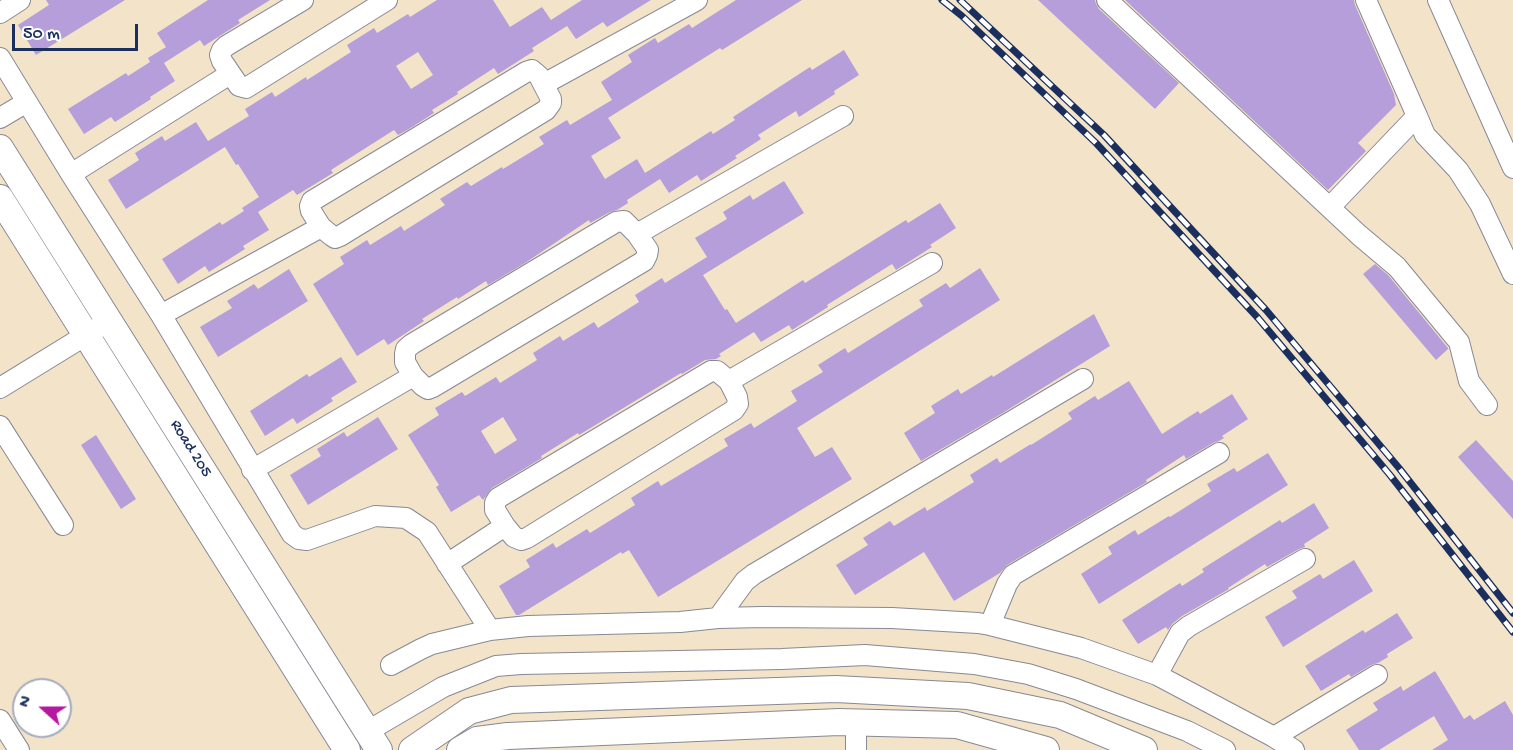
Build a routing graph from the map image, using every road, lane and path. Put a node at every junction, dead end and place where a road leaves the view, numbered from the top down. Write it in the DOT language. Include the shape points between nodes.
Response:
graph roads {
  1 [pos="20,0"];
  2 [pos="303,0"];
  3 [pos="387,0"];
  4 [pos="697,0"];
  5 [pos="1107,0"];
  6 [pos="1366,0"];
  7 [pos="1438,0"];
  8 [pos="0,14"];
  9 [pos="0,58"];
  10 [pos="230,74"];
  11 [pos="544,84"];
  12 [pos="27,102"];
  13 [pos="843,116"];
  14 [pos="1417,116"];
  15 [pos="0,118"];
  16 [pos="0,148"];
  17 [pos="1513,168"];
  18 [pos="71,174"];
  19 [pos="0,198"];
  20 [pos="1330,207"];
  21 [pos="321,226"];
  22 [pos="638,234"];
  23 [pos="932,262"];
  24 [pos="1513,274"];
  25 [pos="161,315"];
  26 [pos="109,321"];
  27 [pos="86,335"];
  28 [pos="413,376"];
  29 [pos="1083,379"];
  30 [pos="729,381"];
  31 [pos="0,388"];
  32 [pos="1487,405"];
  33 [pos="0,426"];
  34 [pos="1219,453"];
  35 [pos="252,470"];
  36 [pos="63,525"];
  37 [pos="505,526"];
  38 [pos="1305,559"];
  39 [pos="447,564"];
  40 [pos="718,618"];
  41 [pos="990,625"];
  42 [pos="490,630"];
  43 [pos="391,665"];
  44 [pos="1157,675"];
  45 [pos="1377,675"];
  46 [pos="0,720"];
  47 [pos="856,722"];
  48 [pos="1274,737"];
  49 [pos="374,740"];
  50 [pos="342,748"];
  51 [pos="19,750"];
  52 [pos="412,750"];
  53 [pos="460,750"];
  54 [pos="856,750"];
  55 [pos="1046,750"];
  56 [pos="1144,750"];
  57 [pos="1225,750"];
  58 [pos="1294,750"];
  1 -- 8 [label="street"];
  2 -- 10 [label="street" via="226,46 220,55"];
  3 -- 10 [label="street" via="246,88 239,86"];
  4 -- 11 [label="street"];
  5 -- 20 [label="street"];
  6 -- 14 [label="street"];
  7 -- 17 [label="street"];
  9 -- 12 [label="street"];
  10 -- 18 [label="street"];
  11 -- 21 [label="street" via="551,99 546,110 340,236 335,238"];
  11 -- 21 [label="street" via="536,72 526,72 317,197 310,206"];
  12 -- 15 [label="street"];
  12 -- 18 [label="street"];
  13 -- 22 [label="street"];
  14 -- 20 [label="street"];
  14 -- 24 [label="street" via="1425,135 1458,170 1480,204"];
  16 -- 26 [label="main road, Road 205"];
  18 -- 25 [label="street"];
  19 -- 27 [label="main road, Road 205"];
  20 -- 32 [label="street" via="1397,267 1459,342 1469,381"];
  21 -- 25 [label="street"];
  22 -- 28 [label="street" via="648,250 644,261 433,387 428,389"];
  22 -- 28 [label="street" via="624,221 616,222 412,344 406,349 405,362"];
  23 -- 30 [label="street"];
  25 -- 35 [label="street"];
  26 -- 27 [label="street"];
  26 -- 49 [label="main road, Road 205"];
  27 -- 31 [label="street"];
  27 -- 50 [label="main road, Road 205"];
  28 -- 35 [label="street"];
  29 -- 40 [label="street" via="754,574"];
  30 -- 37 [label="street" via="711,371 498,498 495,510"];
  30 -- 37 [label="street" via="737,397 734,410 528,538 514,537"];
  33 -- 36 [label="street"];
  34 -- 41 [label="street" via="1013,575"];
  35 -- 39 [label="street" via="287,528 299,539 307,540 375,516 406,518 427,532"];
  37 -- 39 [label="street"];
  38 -- 44 [label="street" via="1180,633"];
  39 -- 42 [label="street"];
  40 -- 41 [label="street" via="892,618"];
  40 -- 42 [label="street"];
  41 -- 44 [label="street" via="1082,648"];
  42 -- 43 [label="street" via="432,644"];
  44 -- 48 [label="street"];
  45 -- 48 [label="street"];
  46 -- 51 [label="street"];
  47 -- 53 [label="main road" via="508,736 477,740"];
  47 -- 54 [label="street"];
  47 -- 55 [label="main road" via="957,725"];
  48 -- 58 [label="street"];
  49 -- 57 [label="street" via="443,687 496,666 865,655 974,664 1028,674 1186,731"];
  52 -- 56 [label="main road" via="469,711 511,700 836,689 968,696 1060,715"];
}
